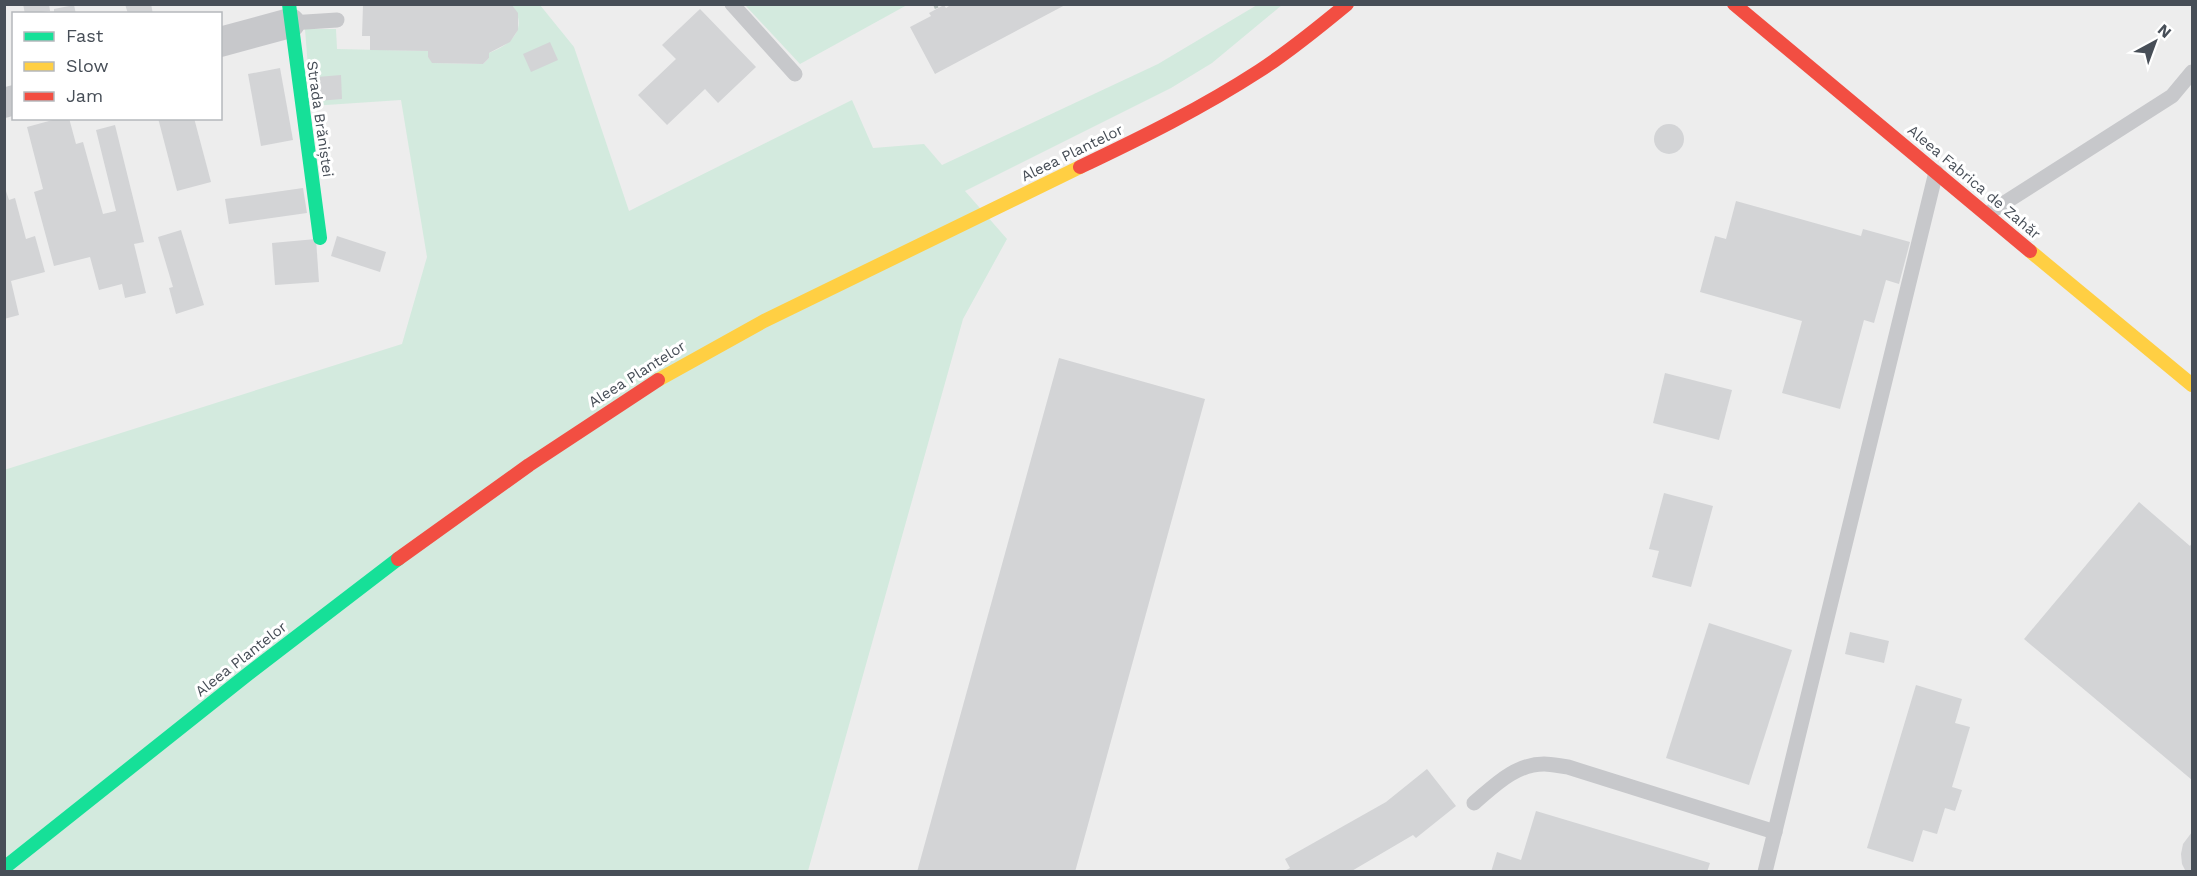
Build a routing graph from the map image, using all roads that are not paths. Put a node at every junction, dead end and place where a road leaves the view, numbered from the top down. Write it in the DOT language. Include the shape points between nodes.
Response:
graph roads {
  1 [pos="732,4"];
  2 [pos="1347,4"];
  3 [pos="1734,4"];
  4 [pos="289,14"];
  5 [pos="337,20"];
  6 [pos="222,41"];
  7 [pos="2193,72"];
  8 [pos="795,74"];
  9 [pos="1936,172"];
  10 [pos="1987,214"];
  11 [pos="320,238"];
  12 [pos="2193,386"];
  13 [pos="1474,803"];
  14 [pos="1775,832"];
  15 [pos="4,868"];
  16 [pos="1765,872"];
  1 -- 8 [label="lane"];
  2 -- 15 [label="main road, Aleea Plantelor" via="1258,72 1171,123 775,315 668,373 391,563"];
  3 -- 9 [label="main road, Aleea Fabrica de Zahăr"];
  4 -- 5 [label="lane"];
  4 -- 6 [label="street"];
  4 -- 11 [label="main road, Strada Brăniștei"];
  7 -- 10 [label="lane" via="2172,96"];
  9 -- 10 [label="main road, Aleea Fabrica de Zahăr"];
  9 -- 14 [label="lane"];
  10 -- 12 [label="main road, Aleea Fabrica de Zahăr"];
  13 -- 14 [label="lane" via="1506,776 1544,764 1568,767"];
  14 -- 16 [label="lane"];
}
